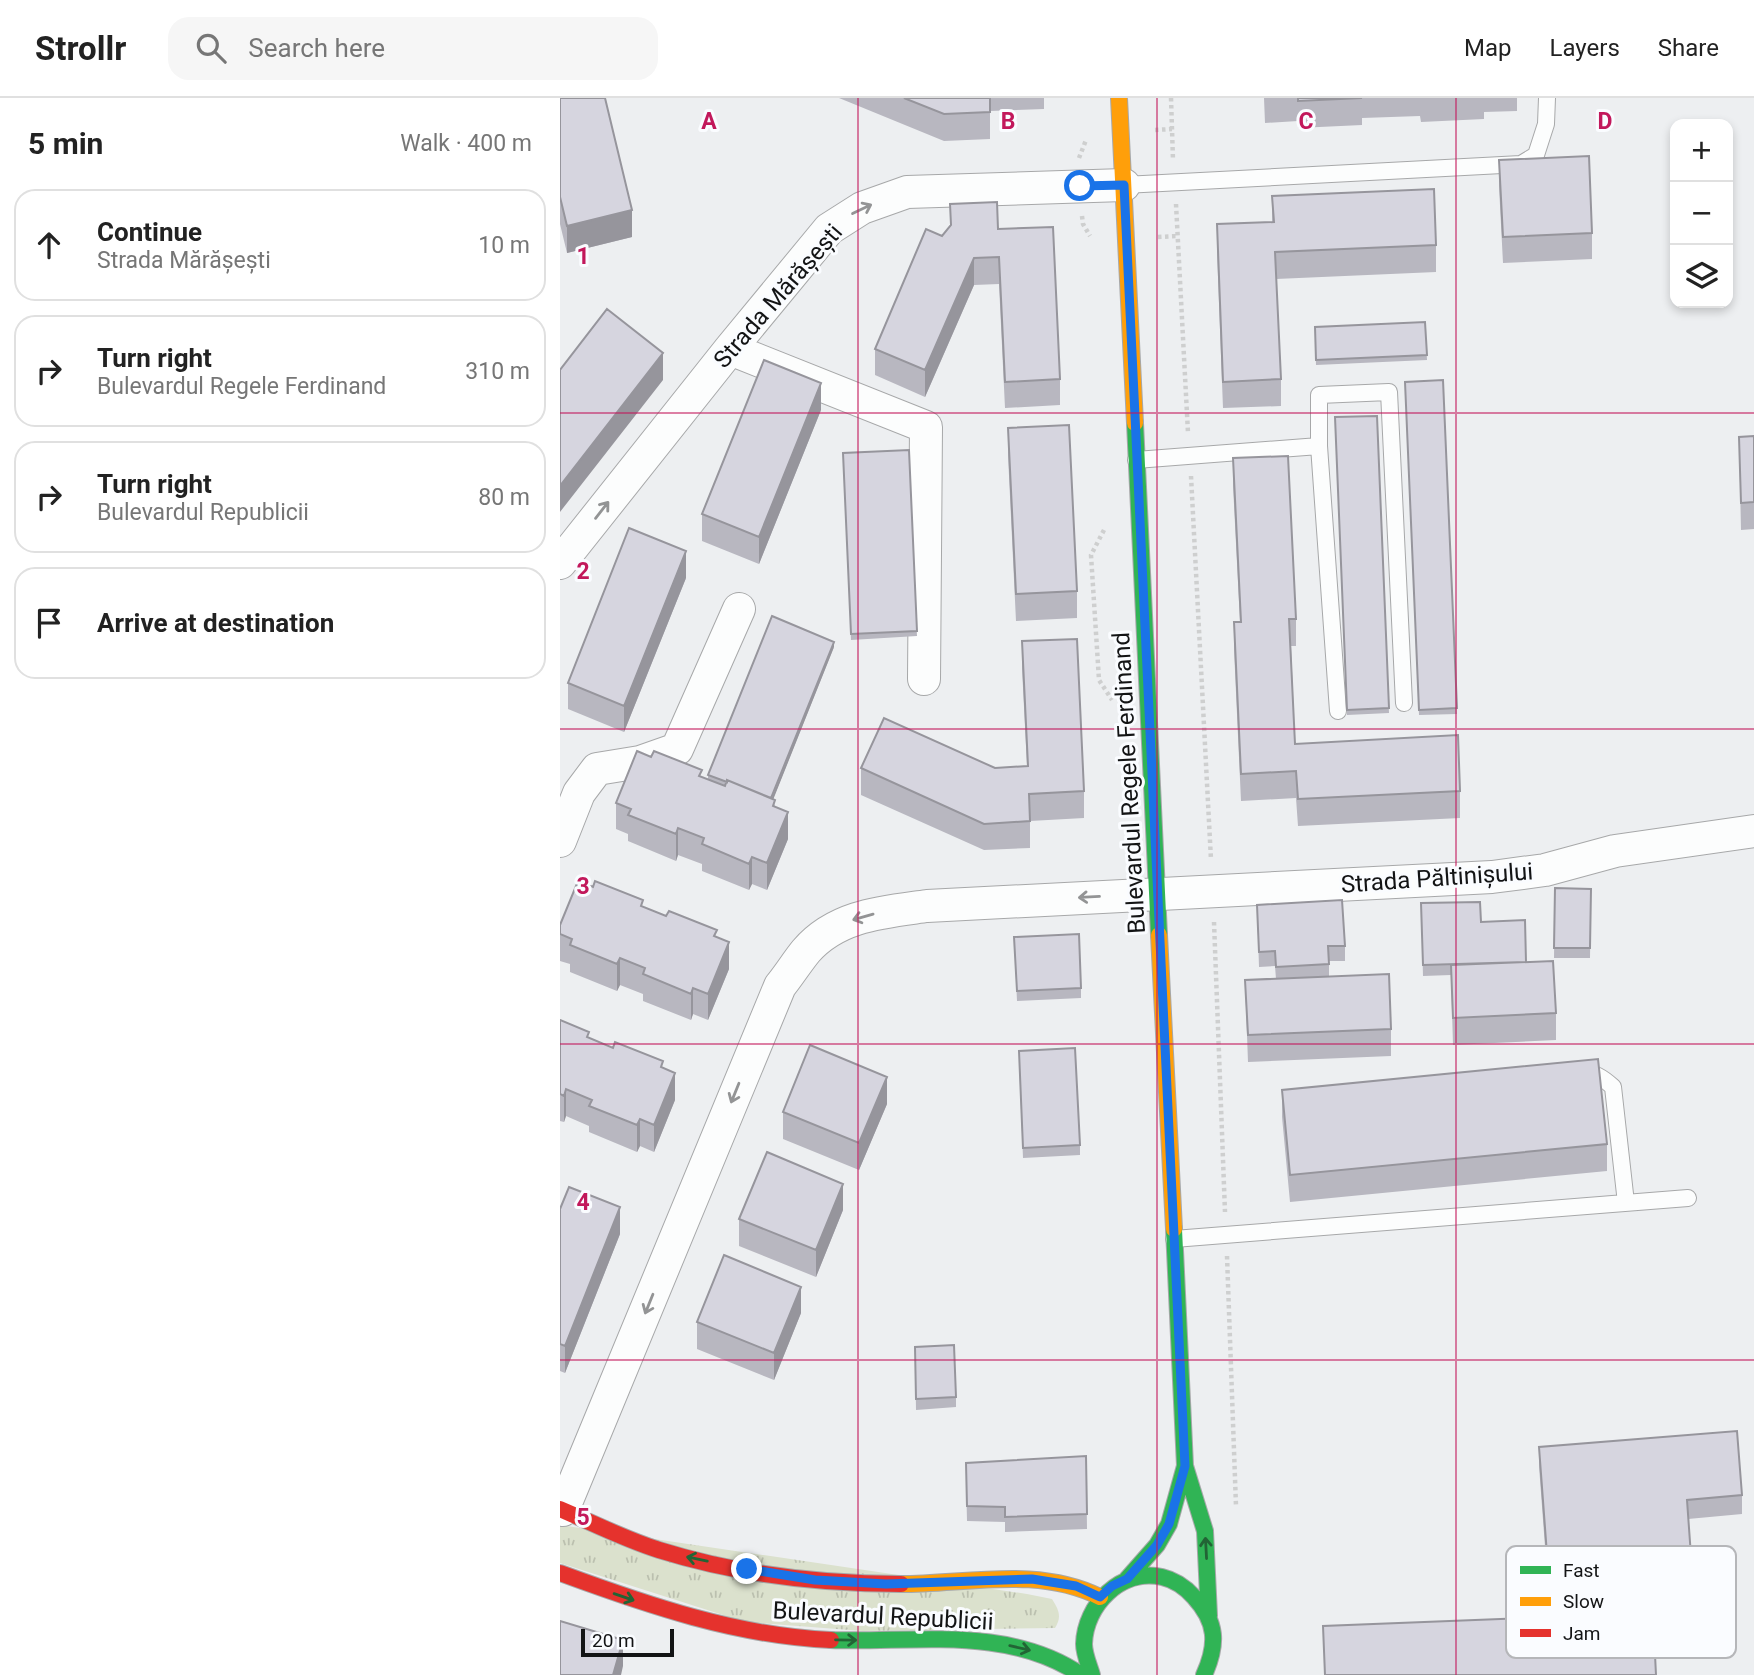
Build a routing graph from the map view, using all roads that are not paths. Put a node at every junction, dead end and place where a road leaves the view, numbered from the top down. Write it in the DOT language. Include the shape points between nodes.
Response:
graph roads {
  1 [pos="1119,98"];
  2 [pos="1547,98"];
  3 [pos="1124,185"];
  4 [pos="730,349"];
  5 [pos="1319,446"];
  6 [pos="1136,460"];
  7 [pos="560,563"];
  8 [pos="739,609"];
  9 [pos="924,679"];
  10 [pos="1404,702"];
  11 [pos="1338,711"];
  12 [pos="1754,831"];
  13 [pos="560,841"];
  14 [pos="1157,894"];
  15 [pos="1559,1074"];
  16 [pos="1688,1198"];
  17 [pos="1626,1203"];
  18 [pos="1174,1239"];
  19 [pos="1185,1466"];
  20 [pos="562,1510"];
  21 [pos="560,1573"];
  22 [pos="1127,1579"];
  23 [pos="1100,1597"];
  24 [pos="1209,1616"];
  25 [pos="1209,1670"];
  26 [pos="1081,1675"];
  27 [pos="1092,1675"];
  1 -- 3 [label="main road, Bulevardul Regele Ferdinand"];
  2 -- 3 [label="lane" via="1546,124 1536,155 1521,164"];
  4 -- 3 [label="street, Strada Mărășești, one-way" via="829,229 862,208 907,192"];
  3 -- 6 [label="main road, Bulevardul Regele Ferdinand"];
  7 -- 4 [label="street, Strada Mărășești, one-way"];
  4 -- 9 [label="street" via="926,427"];
  5 -- 6 [label="lane"];
  5 -- 10 [label="lane" via="1319,395 1389,392"];
  5 -- 11 [label="lane"];
  6 -- 14 [label="main road, Bulevardul Regele Ferdinand"];
  8 -- 13 [label="street" via="677,749 640,762 597,769 579,793"];
  12 -- 14 [label="street, Strada Păltinișului" via="1615,851 1545,870 1492,877"];
  14 -- 18 [label="main road, Bulevardul Regele Ferdinand"];
  14 -- 20 [label="street, Strada Păltinișului, one-way" via="927,906 865,915 838,926 808,949 780,986 757,1038"];
  15 -- 17 [label="lane" via="1585,1072 1602,1077 1613,1087"];
  16 -- 17 [label="lane"];
  17 -- 18 [label="lane"];
  18 -- 19 [label="main road, Bulevardul Regele Ferdinand"];
  19 -- 22 [label="main road, Bulevardul Regele Ferdinand" via="1169,1524"];
  24 -- 19 [label="main road, Bulevardul Regele Ferdinand, one-way" via="1205,1531"];
  23 -- 20 [label="main road, Bulevardul Republicii, one-way" via="1076,1586 1032,1579 886,1584 815,1580 688,1557"];
  21 -- 26 [label="main road, Bulevardul Republicii, one-way" via="691,1619 738,1629 816,1639 1005,1645 1055,1659"];
  22 -- 23 [label="main road, Bulevardul Regele Ferdinand"];
  22 -- 24 [label="main road" via="1166,1578 1184,1586"];
  23 -- 27 [label="main road" via="1084,1627 1083,1645"];
  24 -- 25 [label="main road, Bulevardul Regele Ferdinand" via="1214,1642"];
}
